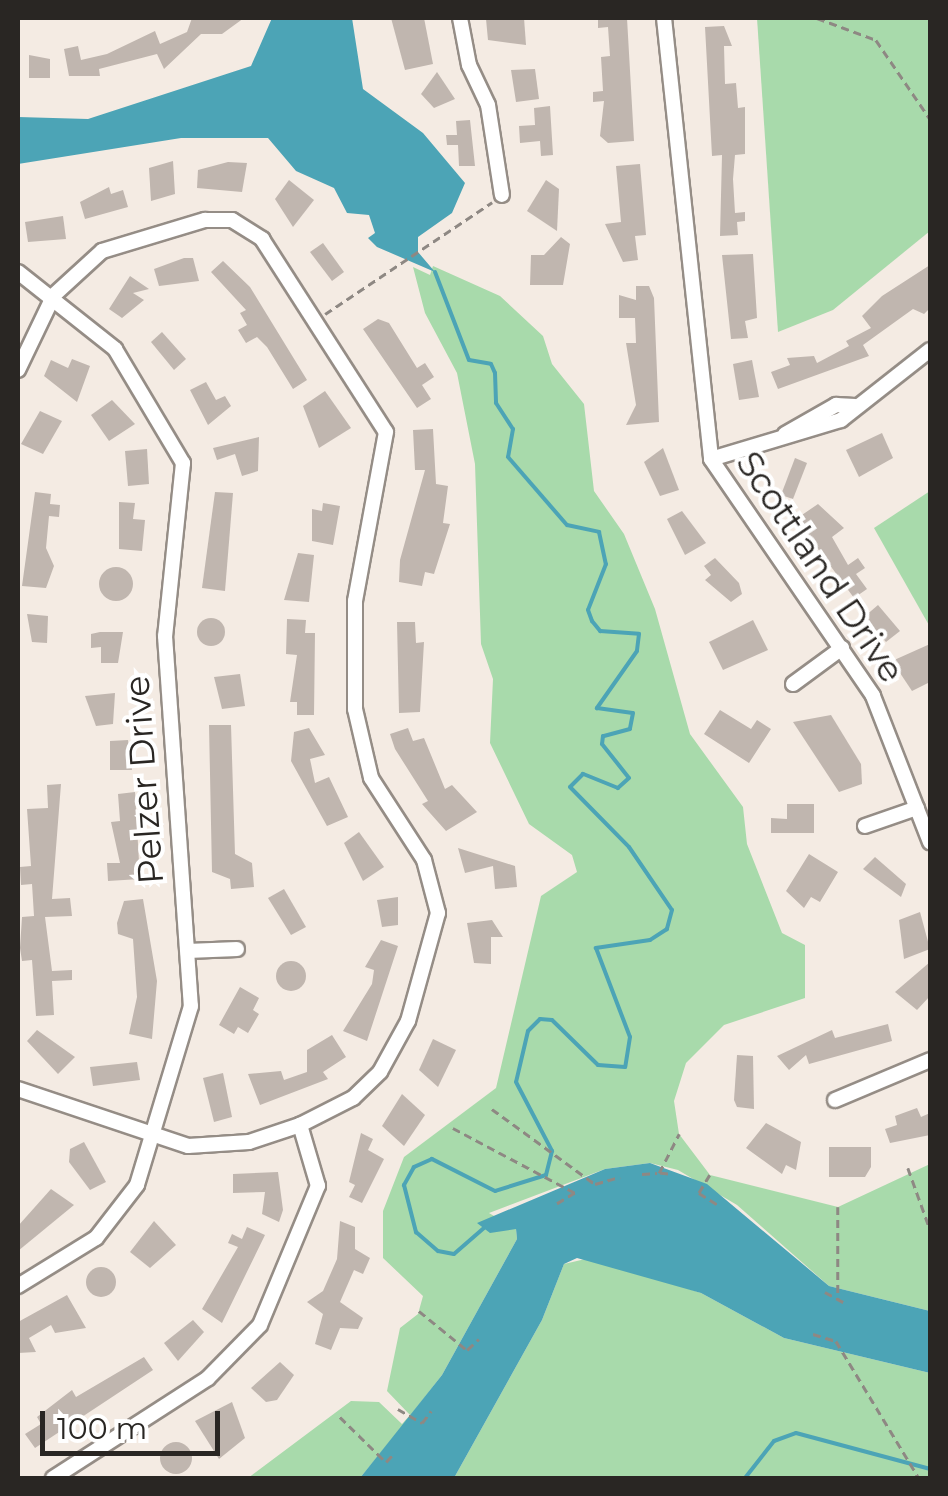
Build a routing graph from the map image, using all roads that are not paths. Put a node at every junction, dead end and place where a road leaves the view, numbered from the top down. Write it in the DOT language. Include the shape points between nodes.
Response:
graph roads {
  1 [pos="460,18"];
  2 [pos="664,18"];
  3 [pos="502,195"];
  4 [pos="18,272"];
  5 [pos="54,295"];
  6 [pos="930,350"];
  7 [pos="18,370"];
  8 [pos="712,459"];
  9 [pos="842,648"];
  10 [pos="793,684"];
  11 [pos="917,808"];
  12 [pos="865,826"];
  13 [pos="930,842"];
  14 [pos="238,949"];
  15 [pos="188,951"];
  16 [pos="930,1060"];
  17 [pos="18,1090"];
  18 [pos="835,1100"];
  19 [pos="300,1124"];
  20 [pos="155,1135"];
  21 [pos="18,1286"];
  22 [pos="53,1478"];
  1 -- 3 [label="street" via="469,65 488,106"];
  2 -- 8 [label="street, Scottland Drive"];
  4 -- 5 [label="street, Pelzer Drive"];
  5 -- 7 [label="street"];
  5 -- 15 [label="street, Pelzer Drive" via="115,349 183,463 164,636"];
  5 -- 19 [label="street" via="102,250 225,219 262,239 386,432 355,601 356,709 370,778 424,860 438,912 408,1020 380,1072 353,1098"];
  6 -- 8 [label="street" via="841,420"];
  8 -- 9 [label="street, Scottland Drive"];
  9 -- 10 [label="street"];
  9 -- 11 [label="street, Scottland Drive" via="873,696"];
  11 -- 12 [label="street"];
  11 -- 13 [label="street, Scottland Drive"];
  14 -- 15 [label="street"];
  15 -- 20 [label="street, Pelzer Drive" via="190,1024"];
  16 -- 18 [label="street"];
  17 -- 20 [label="street"];
  19 -- 20 [label="street" via="216,1149"];
  19 -- 22 [label="street" via="318,1186 260,1325 208,1378"];
  20 -- 21 [label="street, Pelzer Drive" via="119,1213 96,1238"];
}
